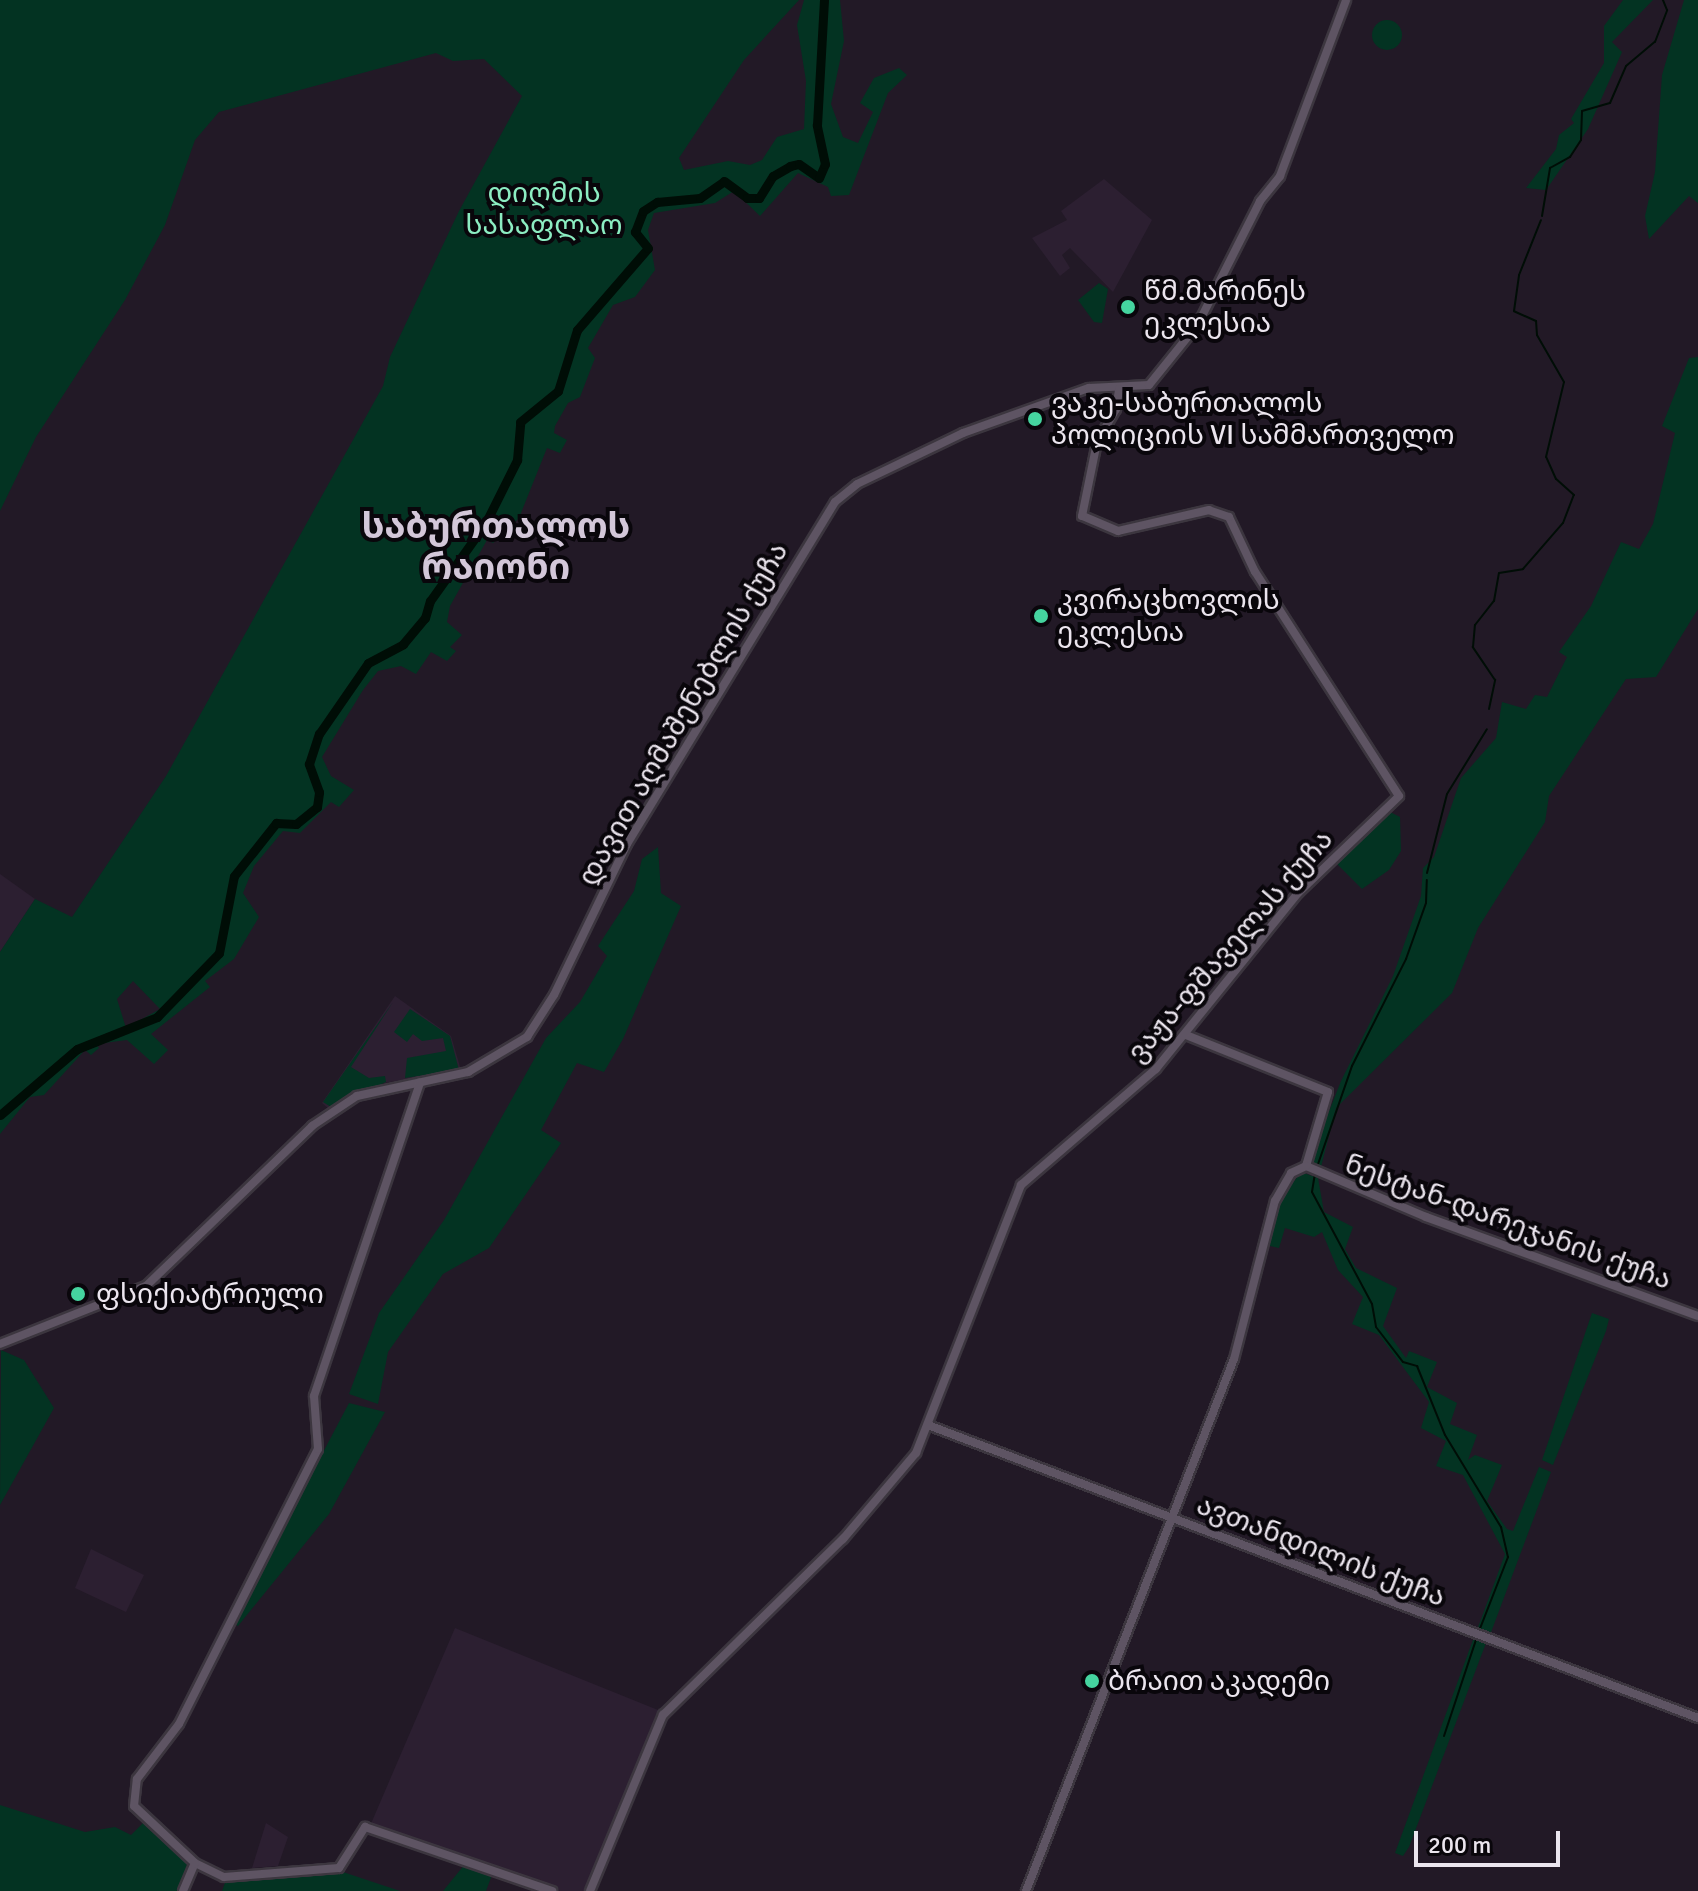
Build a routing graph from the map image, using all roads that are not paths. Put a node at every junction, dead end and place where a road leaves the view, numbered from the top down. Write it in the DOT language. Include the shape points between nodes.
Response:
graph roads {
  1 [pos="1346,0"];
  2 [pos="1119,389"];
  3 [pos="1186,1035"];
  4 [pos="420,1082"];
  5 [pos="1312,1171"];
  6 [pos="1698,1316"];
  7 [pos="0,1344"];
  8 [pos="928,1425"];
  9 [pos="1171,1517"];
  10 [pos="1698,1718"];
  11 [pos="195,1863"];
  12 [pos="183,1891"];
  13 [pos="552,1891"];
  14 [pos="590,1891"];
  15 [pos="1026,1891"];
  1 -- 2 [label="street" via="1285,167 1260,201 1205,311 1149,385"];
  2 -- 3 [label="street, ვაჟა-ფშაველას ქუჩა" via="1116,409 1097,442 1082,516 1118,531 1196,512 1229,517 1255,572 1399,796 1298,893"];
  2 -- 4 [label="street, დავით აღმაშენებლის ქუჩა" via="1100,387 944,440 857,484 835,502 627,844 540,1021 494,1060"];
  3 -- 5 [label="street" via="1330,1095"];
  3 -- 8 [label="street, ვაჟა-ფშაველას ქუჩა" via="1021,1185"];
  4 -- 7 [label="street, დავით აღმაშენებლის ქუჩა" via="357,1096 322,1118 138,1291"];
  4 -- 11 [label="street" via="314,1396 318,1449 179,1724 137,1779 134,1806"];
  5 -- 6 [label="street, ნესტან-დარეჯანის ქუჩა"];
  5 -- 9 [label="street" via="1291,1173 1275,1201 1255,1259 1238,1349"];
  8 -- 9 [label="street, ავთანდილის ქუჩა"];
  8 -- 14 [label="street" via="916,1453 851,1532 663,1715"];
  9 -- 10 [label="street, ავთანდილის ქუჩა"];
  9 -- 15 [label="street"];
  11 -- 12 [label="street"];
  11 -- 13 [label="street" via="224,1877 339,1868 365,1827"];
}
